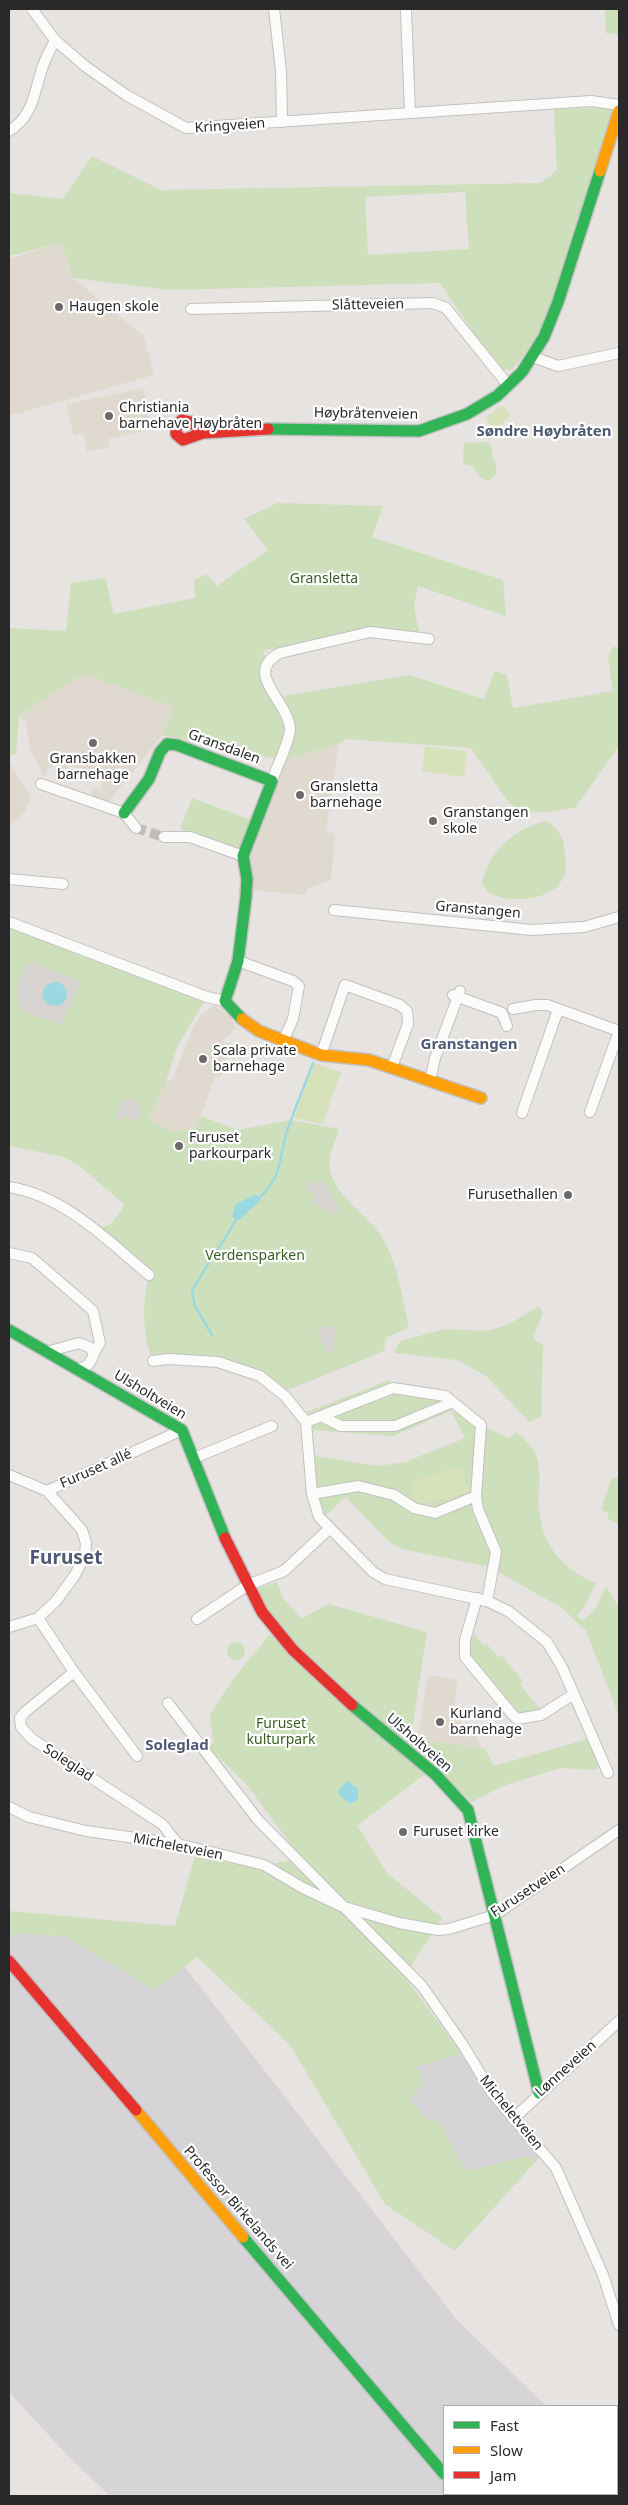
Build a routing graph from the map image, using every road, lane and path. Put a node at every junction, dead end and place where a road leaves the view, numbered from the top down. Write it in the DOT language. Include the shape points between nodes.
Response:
graph roads {
  1 [pos="32,9"];
  2 [pos="274,9"];
  3 [pos="406,11"];
  4 [pos="55,40"];
  5 [pos="619,105"];
  6 [pos="619,111"];
  7 [pos="410,113"];
  8 [pos="282,122"];
  9 [pos="9,131"];
  10 [pos="191,309"];
  11 [pos="619,353"];
  12 [pos="533,357"];
  13 [pos="508,385"];
  14 [pos="203,433"];
  15 [pos="429,639"];
  16 [pos="272,781"];
  17 [pos="42,784"];
  18 [pos="124,813"];
  19 [pos="136,828"];
  20 [pos="164,837"];
  21 [pos="243,856"];
  22 [pos="9,879"];
  23 [pos="63,884"];
  24 [pos="334,910"];
  25 [pos="619,917"];
  26 [pos="9,922"];
  27 [pos="238,961"];
  28 [pos="225,1001"];
  29 [pos="512,1010"];
  30 [pos="558,1010"];
  31 [pos="507,1026"];
  32 [pos="619,1031"];
  33 [pos="283,1041"];
  34 [pos="321,1055"];
  35 [pos="392,1067"];
  36 [pos="430,1081"];
  37 [pos="481,1098"];
  38 [pos="522,1112"];
  39 [pos="590,1112"];
  40 [pos="9,1186"];
  41 [pos="9,1253"];
  42 [pos="149,1275"];
  43 [pos="9,1330"];
  44 [pos="46,1352"];
  45 [pos="94,1353"];
  46 [pos="153,1362"];
  47 [pos="77,1370"];
  48 [pos="453,1402"];
  49 [pos="321,1416"];
  50 [pos="306,1422"];
  51 [pos="272,1426"];
  52 [pos="182,1430"];
  53 [pos="194,1458"];
  54 [pos="9,1475"];
  55 [pos="47,1492"];
  56 [pos="312,1494"];
  57 [pos="476,1496"];
  58 [pos="330,1528"];
  59 [pos="248,1585"];
  60 [pos="482,1600"];
  61 [pos="38,1618"];
  62 [pos="197,1619"];
  63 [pos="9,1626"];
  64 [pos="74,1672"];
  65 [pos="574,1694"];
  66 [pos="168,1703"];
  67 [pos="137,1756"];
  68 [pos="608,1774"];
  69 [pos="9,1807"];
  70 [pos="619,1830"];
  71 [pos="178,1844"];
  72 [pos="341,1906"];
  73 [pos="495,1915"];
  74 [pos="9,1961"];
  75 [pos="619,2021"];
  76 [pos="539,2093"];
  77 [pos="513,2119"];
  78 [pos="619,2325"];
  79 [pos="443,2473"];
  1 -- 4 [label="street, Kringveien"];
  2 -- 8 [label="street" via="281,71"];
  3 -- 7 [label="street"];
  4 -- 8 [label="street, Kringveien" via="85,66 126,94 186,128"];
  4 -- 9 [label="street" via="44,63 30,109 24,120"];
  5 -- 7 [label="street, Kringveien" via="591,101"];
  6 -- 12 [label="street, Høybråtenveien" via="563,288"];
  7 -- 8 [label="street, Kringveien"];
  10 -- 13 [label="street, Slåtteveien" via="433,303 446,308"];
  11 -- 12 [label="street" via="558,366"];
  12 -- 13 [label="street, Høybråtenveien"];
  13 -- 14 [label="street, Høybråtenveien" via="468,415 440,427 420,431 295,428"];
  15 -- 16 [label="street" via="370,632 270,658 265,680 287,714 290,732"];
  16 -- 18 [label="street, Gransdalen" via="167,744 160,752 149,779"];
  16 -- 21 [label="street, Gransdalen"];
  17 -- 18 [label="street"];
  18 -- 19 [label="street"];
  20 -- 21 [label="street" via="190,837"];
  21 -- 27 [label="street" via="246,901"];
  22 -- 23 [label="street"];
  24 -- 25 [label="street, Granstangen" via="532,930 578,928"];
  26 -- 28 [label="street"];
  27 -- 28 [label="street"];
  27 -- 33 [label="street" via="293,981 298,986 293,1019"];
  28 -- 33 [label="street" via="242,1020"];
  29 -- 30 [label="street" via="536,1005"];
  30 -- 32 [label="street"];
  30 -- 38 [label="street"];
  31 -- 36 [label="street" via="502,1013 487,1002 457,994 433,1057"];
  32 -- 39 [label="street"];
  33 -- 34 [label="street"];
  34 -- 35 [label="street" via="346,1056"];
  34 -- 35 [label="street" via="345,985 400,1005 407,1011 408,1024"];
  35 -- 36 [label="street"];
  36 -- 37 [label="street"];
  40 -- 42 [label="street" via="29,1191 67,1210"];
  41 -- 45 [label="street" via="32,1258 93,1311 100,1343"];
  43 -- 44 [label="street, Ulsholtveien"];
  44 -- 45 [label="street" via="79,1343"];
  44 -- 47 [label="street, Ulsholtveien"];
  45 -- 47 [label="street" via="91,1362"];
  46 -- 50 [label="street" via="168,1359 218,1362 260,1376 285,1396"];
  47 -- 52 [label="street, Ulsholtveien"];
  48 -- 49 [label="street" via="395,1426 341,1426"];
  48 -- 49 [label="street" via="445,1396 393,1388"];
  48 -- 57 [label="street" via="481,1425"];
  49 -- 50 [label="street"];
  50 -- 56 [label="street"];
  51 -- 53 [label="street"];
  52 -- 53 [label="street, Ulsholtveien"];
  52 -- 55 [label="street, Furuset allé"];
  53 -- 59 [label="street, Ulsholtveien" via="222,1531"];
  54 -- 55 [label="street, Furuset allé"];
  55 -- 61 [label="street" via="82,1530 86,1548 75,1574 56,1602"];
  56 -- 57 [label="street" via="358,1486 394,1495 414,1508 434,1512"];
  56 -- 58 [label="street" via="319,1517"];
  57 -- 60 [label="street" via="496,1552"];
  58 -- 59 [label="street" via="284,1571"];
  58 -- 60 [label="street" via="373,1572 385,1578"];
  59 -- 62 [label="street"];
  59 -- 73 [label="street, Ulsholtveien" via="262,1612 293,1650 462,1801 468,1810"];
  60 -- 65 [label="street" via="508,1611 547,1642"];
  60 -- 65 [label="street" via="464,1640 465,1657 512,1714 517,1719 542,1715"];
  61 -- 63 [label="street"];
  61 -- 64 [label="street"];
  64 -- 67 [label="street"];
  64 -- 71 [label="street, Soleglad" via="24,1712 20,1718 21,1727 32,1739 162,1824"];
  65 -- 68 [label="street"];
  66 -- 72 [label="street, Micheletveien" via="258,1820"];
  69 -- 71 [label="street, Micheletveien" via="29,1817 86,1831"];
  70 -- 73 [label="street, Furusetveien"];
  71 -- 72 [label="street, Micheletveien" via="264,1865"];
  72 -- 73 [label="street, Furusetveien" via="438,1930"];
  72 -- 77 [label="street, Micheletveien" via="359,1919 422,1986 463,2045 487,2087"];
  73 -- 76 [label="street, Ulsholtveien"];
  74 -- 79 [label="street, Professor Birkelands vei"];
  75 -- 76 [label="street, Lønneveien"];
  76 -- 77 [label="street, Lønneveien"];
  77 -- 78 [label="street, Micheletveien" via="556,2168 603,2275"];
}
